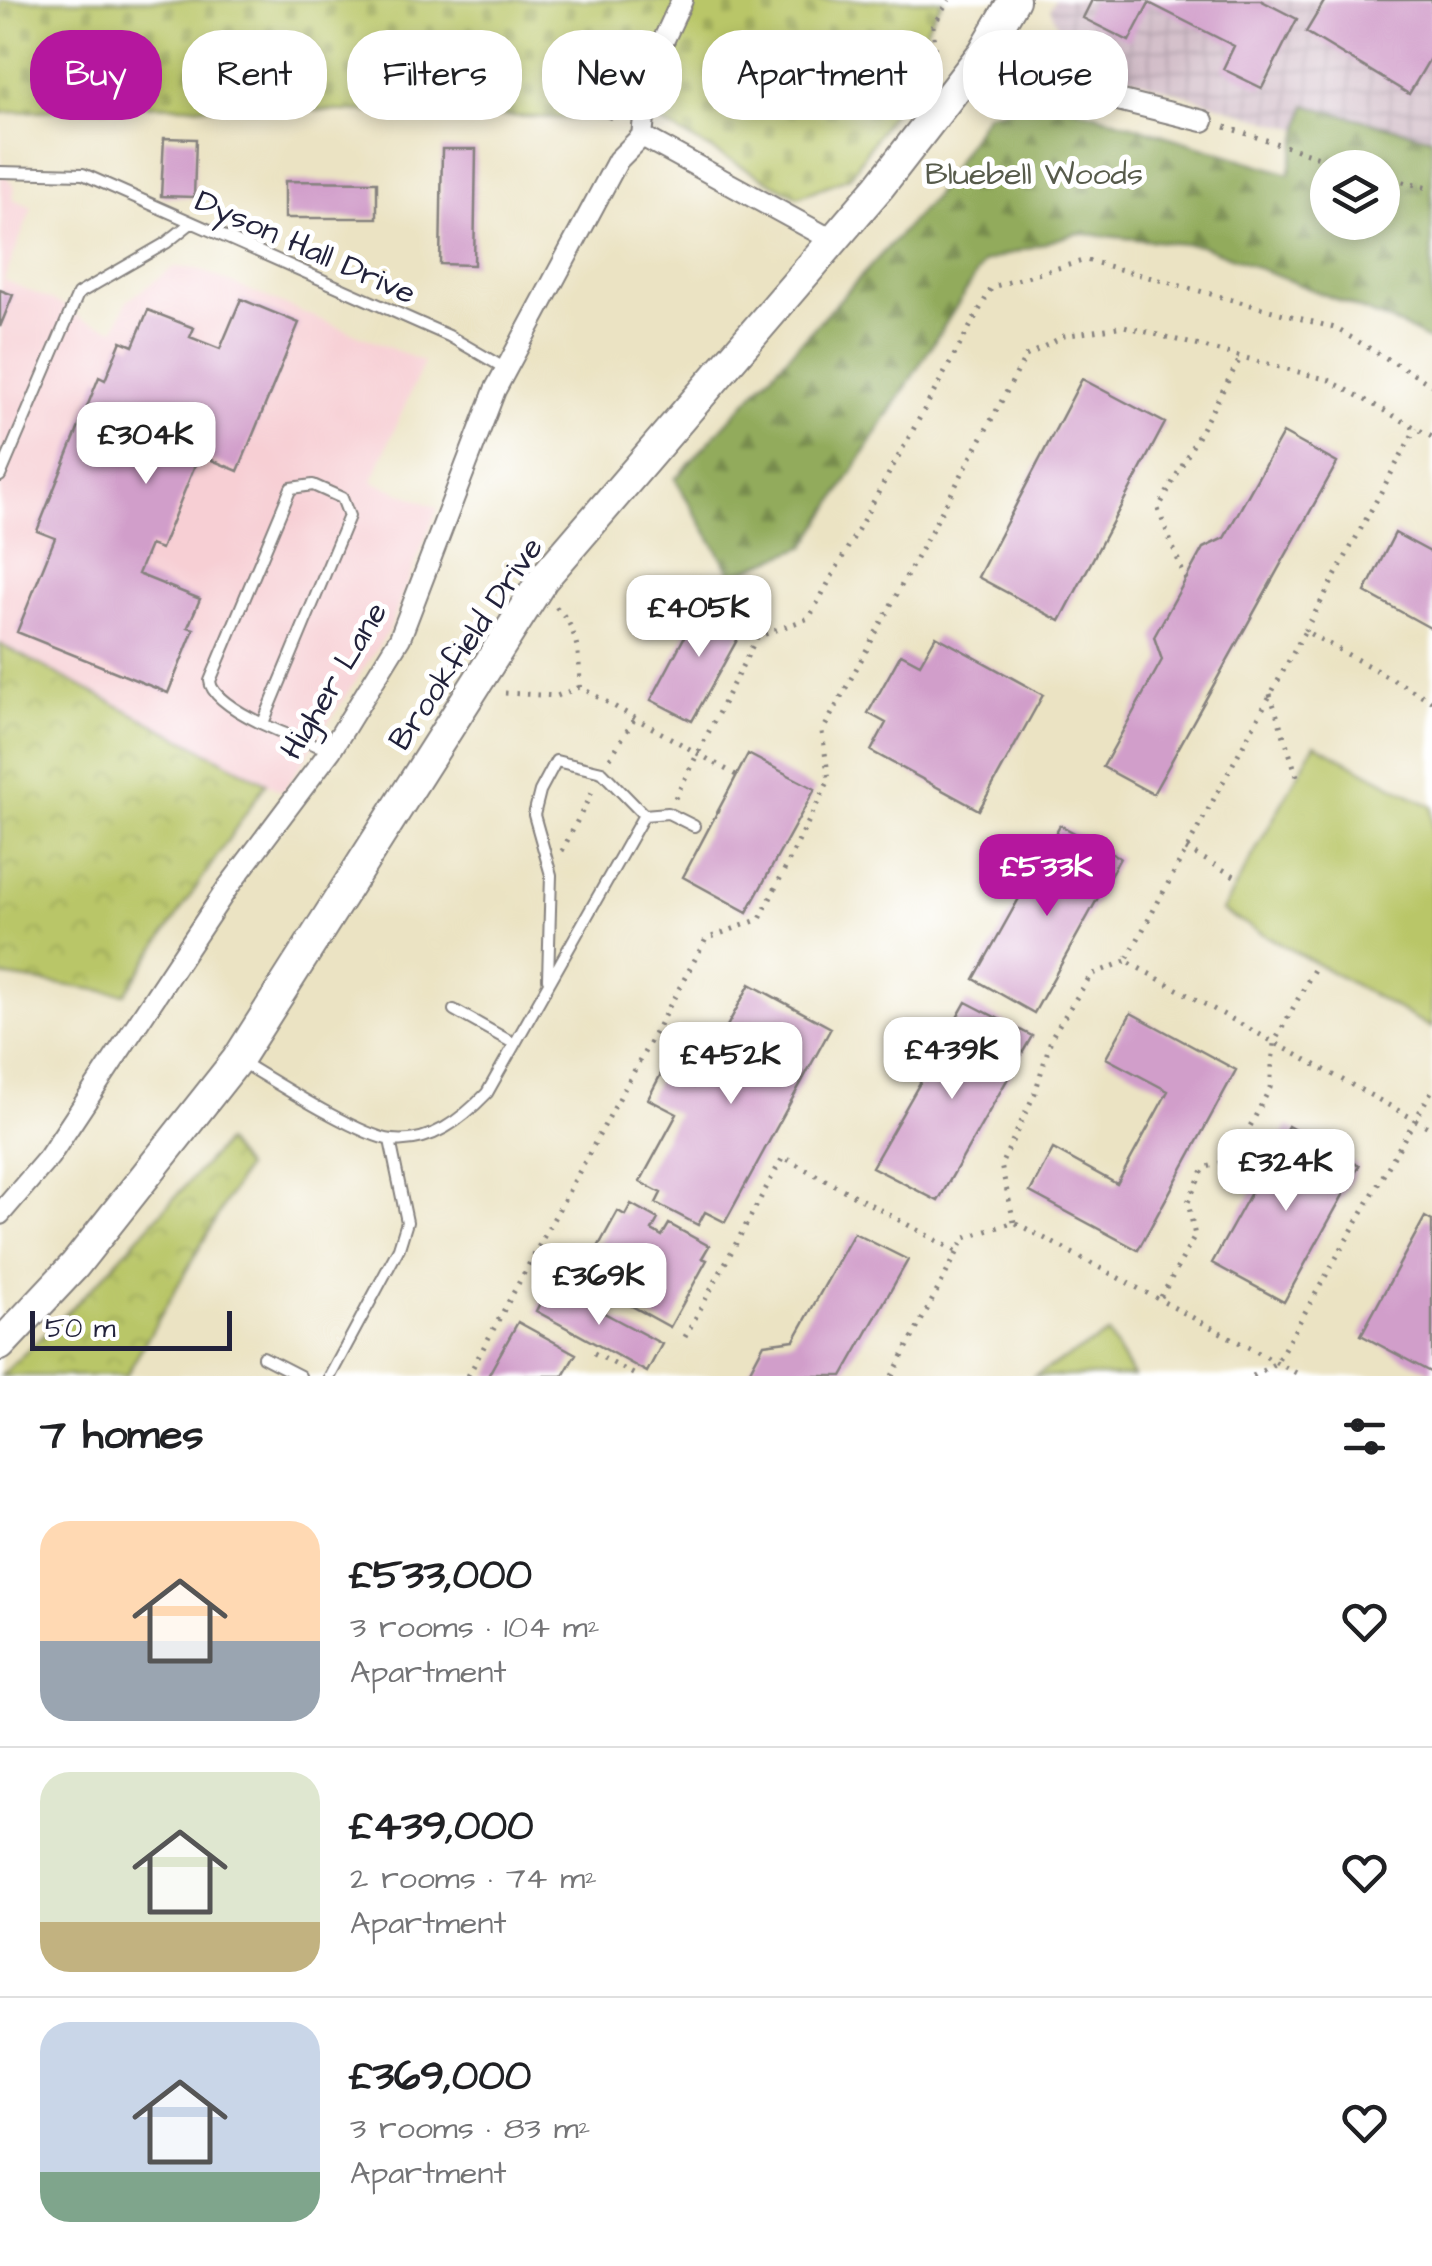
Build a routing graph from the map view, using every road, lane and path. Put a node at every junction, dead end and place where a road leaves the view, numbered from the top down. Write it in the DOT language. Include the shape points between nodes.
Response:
graph roads {
  1 [pos="682,0"];
  2 [pos="950,0"];
  3 [pos="1014,0"];
  4 [pos="933,30"];
  5 [pos="996,30"];
  6 [pos="963,78"];
  7 [pos="1128,102"];
  8 [pos="1203,121"];
  9 [pos="642,136"];
  10 [pos="1310,154"];
  11 [pos="0,172"];
  12 [pos="1400,182"];
  13 [pos="1432,190"];
  14 [pos="191,223"];
  15 [pos="834,241"];
  16 [pos="1241,357"];
  17 [pos="506,370"];
  18 [pos="1432,385"];
  19 [pos="1416,428"];
  20 [pos="1432,437"];
  21 [pos="0,476"];
  22 [pos="1186,580"];
  23 [pos="537,588"];
  24 [pos="1305,630"];
  25 [pos="477,684"];
  26 [pos="580,688"];
  27 [pos="1270,694"];
  28 [pos="1432,702"];
  29 [pos="635,718"];
  30 [pos="262,723"];
  31 [pos="331,750"];
  32 [pos="697,752"];
  33 [pos="602,772"];
  34 [pos="736,775"];
  35 [pos="1297,776"];
  36 [pos="668,813"];
  37 [pos="644,815"];
  38 [pos="694,826"];
  39 [pos="1186,849"];
  40 [pos="550,875"];
  41 [pos="1240,879"];
  42 [pos="1126,962"];
  43 [pos="1317,964"];
  44 [pos="548,979"];
  45 [pos="454,1010"];
  46 [pos="1274,1042"];
  47 [pos="512,1043"];
  48 [pos="237,1060"];
  49 [pos="1432,1090"];
  50 [pos="1416,1120"];
  51 [pos="1432,1129"];
  52 [pos="390,1140"];
  53 [pos="0,1214"];
  54 [pos="1014,1222"];
  55 [pos="957,1252"];
  56 [pos="1160,1298"];
  57 [pos="685,1337"];
  58 [pos="0,1345"];
  59 [pos="594,1353"];
  60 [pos="263,1357"];
  61 [pos="1276,1362"];
  62 [pos="300,1376"];
  63 [pos="330,1376"];
  64 [pos="468,1376"];
  65 [pos="637,1376"];
  66 [pos="892,1376"];
  67 [pos="1253,1376"];
  68 [pos="1302,1376"];
  1 -- 9 [label="street" via="649,72"];
  2 -- 4 [label="path"];
  3 -- 5 [label="street, Brookfield Drive"];
  6 -- 15 [label="street, Brookfield Drive"];
  7 -- 8 [label="street"];
  8 -- 10 [label="path"];
  9 -- 15 [label="street"];
  9 -- 17 [label="street, Higher Lane" via="618,160"];
  11 -- 14 [label="lane, Dyson Hall Drive" via="84,174"];
  12 -- 13 [label="path"];
  14 -- 17 [label="lane, Dyson Hall Drive" via="449,336"];
  14 -- 21 [label="lane" via="78,294"];
  15 -- 23 [label="street, Brookfield Drive"];
  16 -- 19 [label="path" via="1329,380"];
  16 -- 22 [label="path" via="1158,508"];
  16 -- 64 [label="path" via="1124,326 1064,336 1026,356 822,732 828,780 760,920 706,938"];
  17 -- 31 [label="street, Higher Lane" via="400,638"];
  18 -- 32 [label="path" via="1335,328 1086,260 992,287 809,618 757,638"];
  19 -- 20 [label="path"];
  19 -- 24 [label="path"];
  23 -- 25 [label="street, Brookfield Drive"];
  23 -- 26 [label="path" via="570,620"];
  24 -- 27 [label="path"];
  24 -- 28 [label="path"];
  25 -- 26 [label="path" via="515,696 557,696"];
  25 -- 48 [label="street, Brookfield Drive"];
  26 -- 29 [label="path"];
  27 -- 35 [label="path"];
  27 -- 39 [label="path"];
  29 -- 32 [label="path"];
  29 -- 33 [label="path"];
  30 -- 30 [label="lane" via="211,690 212,667 292,488 312,484 342,498 349,516"];
  30 -- 31 [label="lane"];
  31 -- 53 [label="street, Higher Lane" via="228,887 49,1157"];
  32 -- 34 [label="path"];
  32 -- 36 [label="path"];
  33 -- 37 [label="lane"];
  33 -- 40 [label="path"];
  33 -- 40 [label="lane" via="556,761 540,790 534,815"];
  36 -- 37 [label="lane"];
  36 -- 38 [label="lane"];
  37 -- 44 [label="lane"];
  39 -- 41 [label="path"];
  39 -- 42 [label="path"];
  40 -- 44 [label="lane"];
  42 -- 46 [label="path"];
  42 -- 54 [label="path" via="1091,975 1052,1036 1035,1093 1000,1165"];
  43 -- 46 [label="path"];
  44 -- 47 [label="lane"];
  45 -- 47 [label="lane"];
  46 -- 50 [label="path"];
  46 -- 56 [label="path" via="1270,1088 1233,1158 1204,1168 1188,1202 1194,1236"];
  47 -- 52 [label="lane" via="486,1093 461,1120 424,1137"];
  48 -- 52 [label="lane" via="302,1100"];
  48 -- 58 [label="street, Brookfield Drive" via="75,1265"];
  49 -- 50 [label="path"];
  50 -- 51 [label="path"];
  50 -- 61 [label="path"];
  52 -- 63 [label="lane" via="407,1222"];
  54 -- 55 [label="path" via="964,1238"];
  54 -- 56 [label="path"];
  55 -- 57 [label="path" via="783,1158"];
  55 -- 66 [label="path"];
  56 -- 61 [label="path"];
  59 -- 65 [label="path"];
  60 -- 62 [label="lane"];
  61 -- 67 [label="path"];
  61 -- 68 [label="path"];
}
